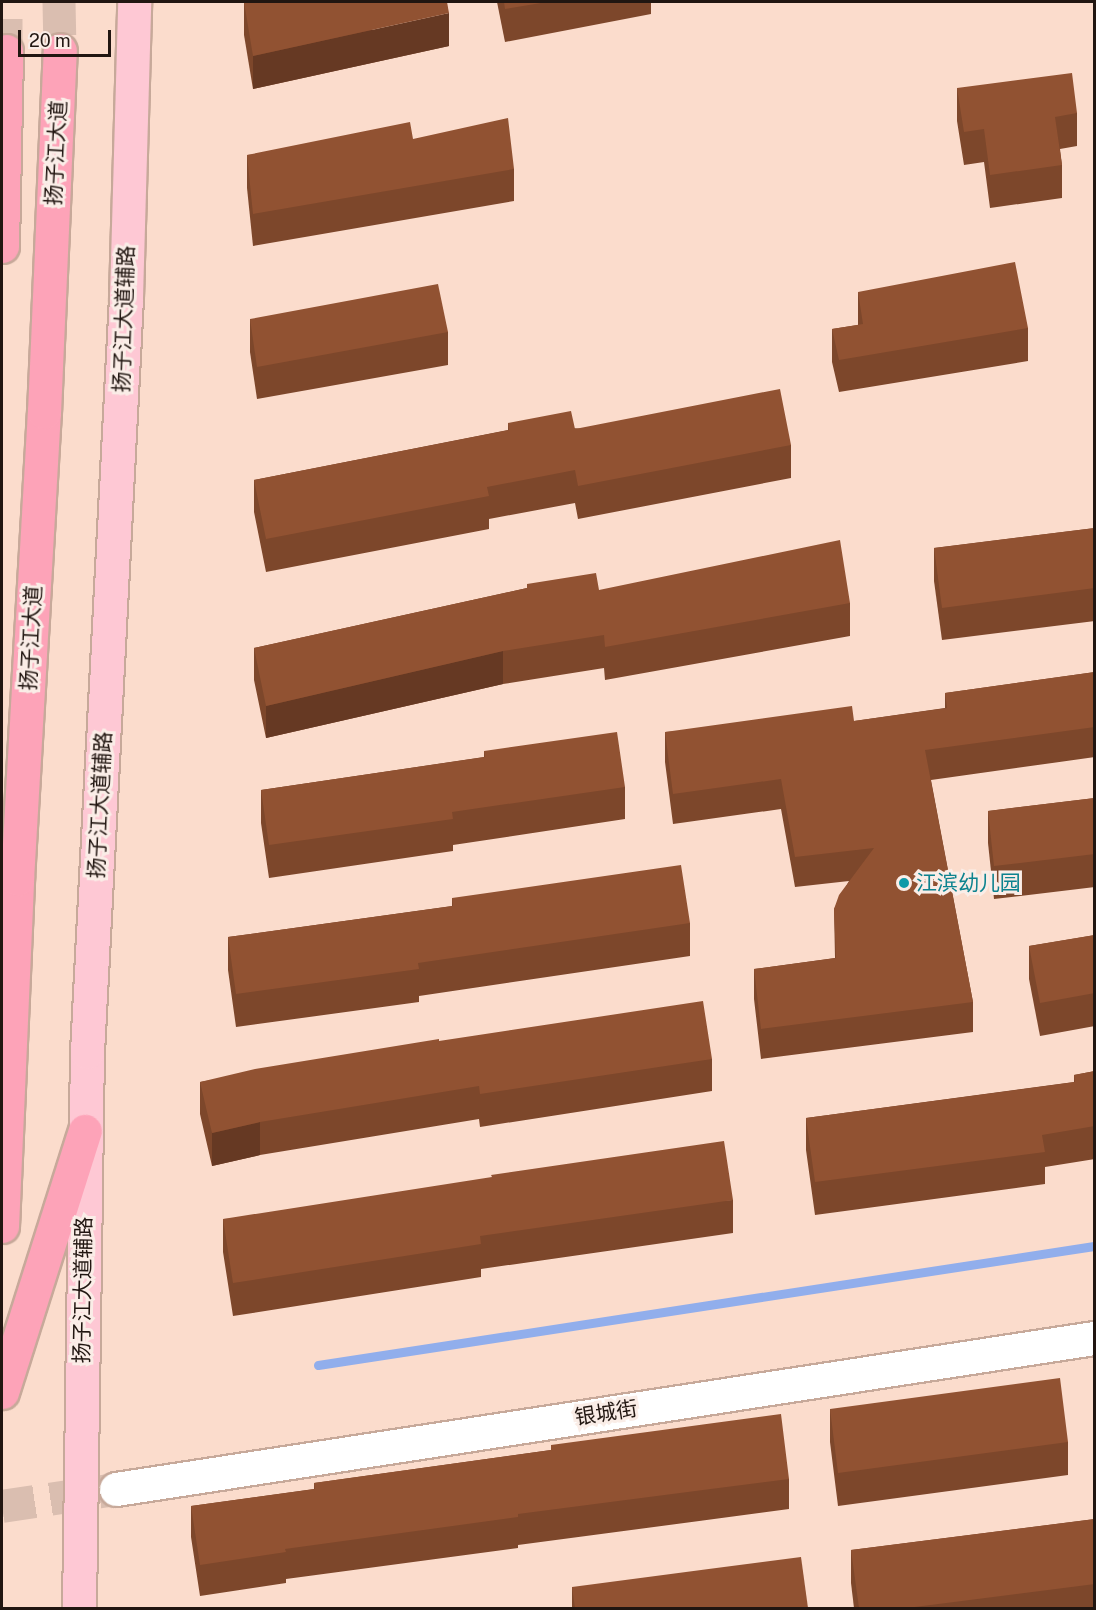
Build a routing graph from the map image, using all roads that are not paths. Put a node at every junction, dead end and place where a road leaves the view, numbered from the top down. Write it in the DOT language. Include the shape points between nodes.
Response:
graph roads {
  1 [pos="134,2"];
  2 [pos="60,50"];
  3 [pos="6,51"];
  4 [pos="2,246"];
  5 [pos="85,1131"];
  6 [pos="2,1226"];
  7 [pos="1095,1338"];
  8 [pos="2,1392"];
  9 [pos="117,1489"];
  10 [pos="79,1608"];
  1 -- 5 [label="main road, 扬子江大道辅路" via="126,297"];
  2 -- 6 [label="highway, 扬子江大道"];
  3 -- 4 [label="highway"];
  5 -- 8 [label="highway"];
  5 -- 10 [label="main road, 扬子江大道辅路"];
  7 -- 9 [label="street, 银城街"];
}
